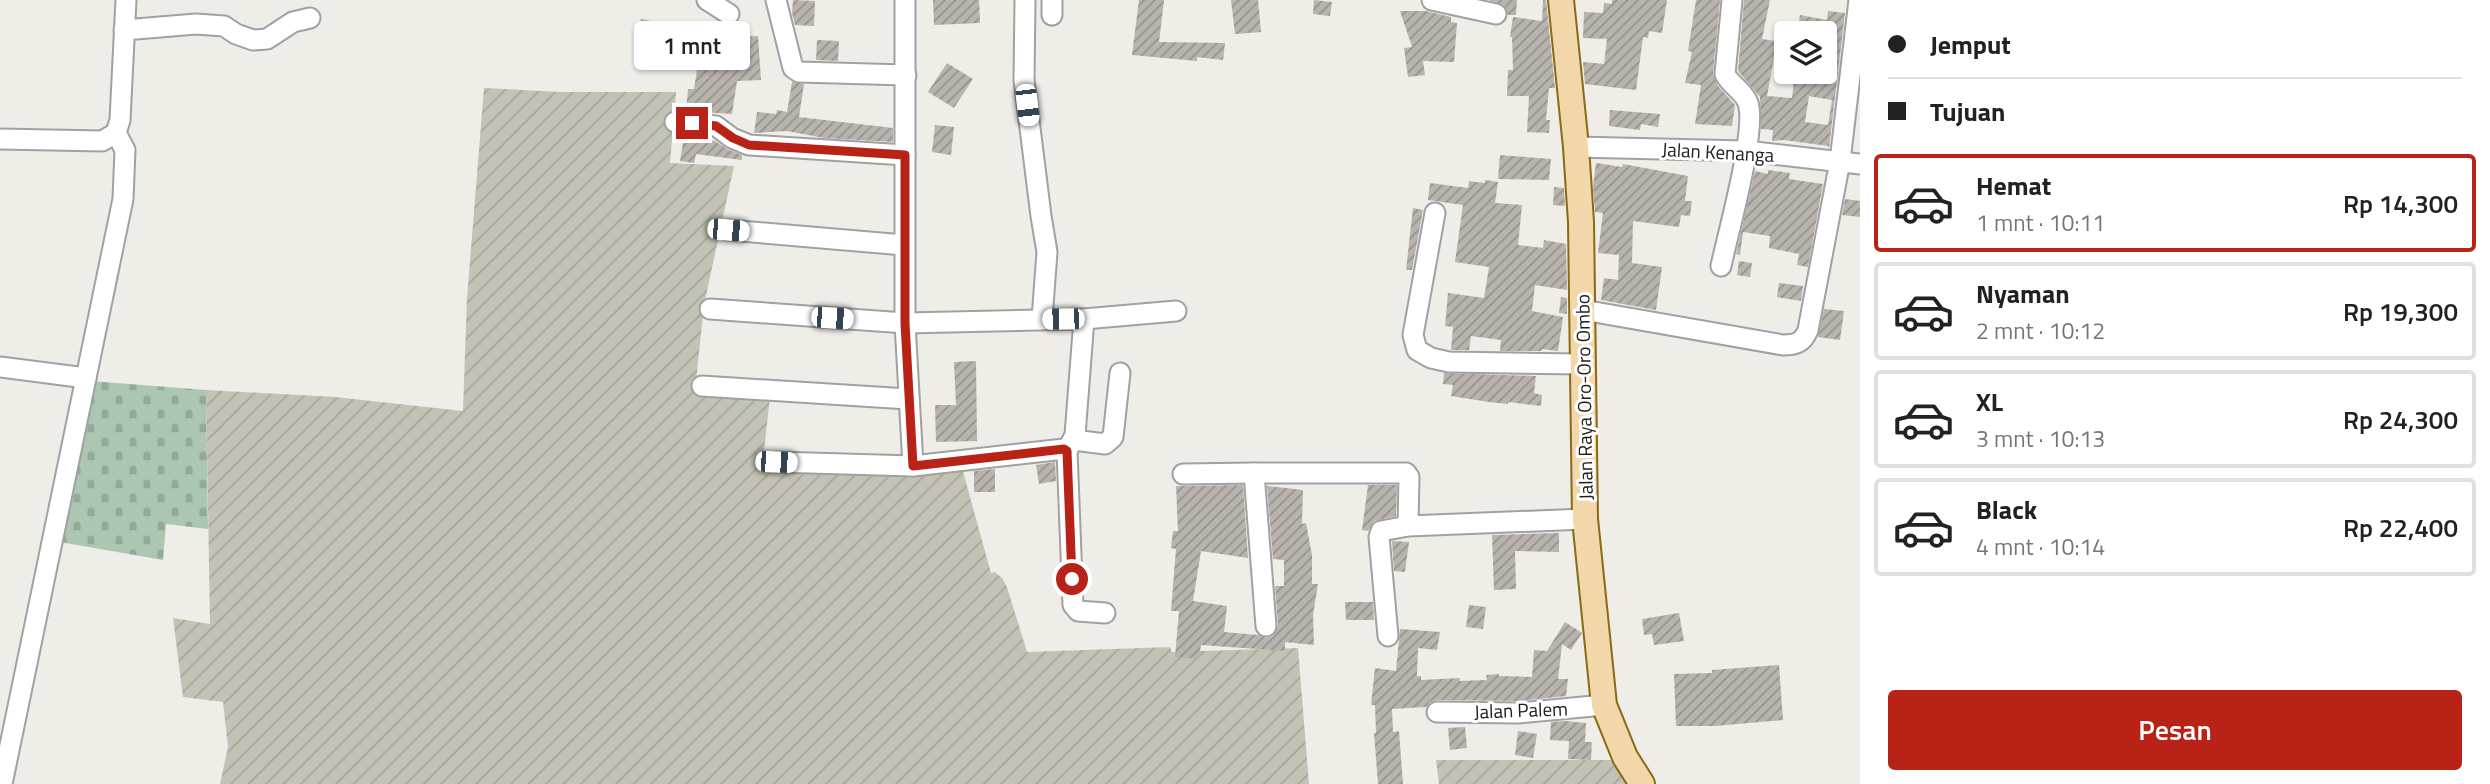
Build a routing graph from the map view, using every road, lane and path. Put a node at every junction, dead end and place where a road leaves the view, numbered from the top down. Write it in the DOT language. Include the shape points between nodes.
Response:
graph roads {
  1 [pos="126,0"];
  2 [pos="707,0"];
  3 [pos="776,0"];
  4 [pos="905,0"];
  5 [pos="1025,0"];
  6 [pos="1432,0"];
  7 [pos="1561,0"];
  8 [pos="1732,0"];
  9 [pos="1858,0"];
  10 [pos="729,14"];
  11 [pos="1496,14"];
  12 [pos="310,18"];
  13 [pos="124,30"];
  14 [pos="906,75"];
  15 [pos="675,122"];
  16 [pos="117,133"];
  17 [pos="0,139"];
  18 [pos="1576,147"];
  19 [pos="1746,151"];
  20 [pos="905,155"];
  21 [pos="1840,161"];
  22 [pos="1860,164"];
  23 [pos="1435,213"];
  24 [pos="728,230"];
  25 [pos="904,245"];
  26 [pos="1721,266"];
  27 [pos="710,309"];
  28 [pos="1583,310"];
  29 [pos="1176,311"];
  30 [pos="1084,318"];
  31 [pos="1042,319"];
  32 [pos="905,323"];
  33 [pos="1582,364"];
  34 [pos="0,366"];
  35 [pos="1120,373"];
  36 [pos="86,378"];
  37 [pos="702,386"];
  38 [pos="908,400"];
  39 [pos="1070,445"];
  40 [pos="776,462"];
  41 [pos="913,466"];
  42 [pos="1254,473"];
  43 [pos="1183,474"];
  44 [pos="1585,519"];
  45 [pos="1408,526"];
  46 [pos="1105,612"];
  47 [pos="1266,626"];
  48 [pos="1388,636"];
  49 [pos="1604,705"];
  50 [pos="1437,712"];
  51 [pos="2,784"];
  52 [pos="1642,784"];
  1 -- 13 [label="street"];
  2 -- 10 [label="street"];
  3 -- 14 [label="street" via="793,68 799,72"];
  4 -- 14 [label="street"];
  5 -- 31 [label="street" via="1024,80 1047,252"];
  6 -- 11 [label="street"];
  7 -- 18 [label="main road, Jalan Raya Oro-Oro Ombo"];
  8 -- 19 [label="street" via="1725,74 1749,106"];
  9 -- 21 [label="street"];
  12 -- 13 [label="street" via="293,22 267,39 253,40 224,26"];
  13 -- 16 [label="street"];
  14 -- 20 [label="street"];
  15 -- 20 [label="street" via="716,126 749,145"];
  16 -- 17 [label="street" via="102,141"];
  16 -- 36 [label="street" via="125,149 123,199"];
  18 -- 19 [label="street, Jalan Kenanga"];
  18 -- 28 [label="main road, Jalan Raya Oro-Oro Ombo"];
  19 -- 21 [label="street, Jalan Kenanga"];
  19 -- 26 [label="street"];
  20 -- 25 [label="street"];
  21 -- 22 [label="street, Jalan Kenanga"];
  21 -- 28 [label="street" via="1808,330 1799,343 1783,345"];
  23 -- 33 [label="street" via="1413,335 1417,350 1449,362"];
  24 -- 25 [label="street"];
  25 -- 32 [label="street"];
  27 -- 32 [label="street"];
  28 -- 33 [label="main road, Jalan Raya Oro-Oro Ombo"];
  29 -- 30 [label="street"];
  30 -- 31 [label="street"];
  30 -- 39 [label="street"];
  31 -- 32 [label="street"];
  32 -- 38 [label="street"];
  33 -- 44 [label="main road, Jalan Raya Oro-Oro Ombo"];
  34 -- 36 [label="street"];
  35 -- 39 [label="street" via="1113,437 1105,444"];
  36 -- 51 [label="street"];
  37 -- 38 [label="street"];
  38 -- 41 [label="street"];
  39 -- 41 [label="street"];
  39 -- 46 [label="street" via="1073,605 1078,611"];
  40 -- 41 [label="street"];
  42 -- 43 [label="street"];
  42 -- 45 [label="street" via="1406,473"];
  42 -- 47 [label="street"];
  44 -- 45 [label="street"];
  44 -- 49 [label="main road, Jalan Raya Oro-Oro Ombo"];
  45 -- 48 [label="street" via="1380,533"];
  49 -- 50 [label="street, Jalan Palem" via="1518,713"];
  49 -- 52 [label="main road, Jalan Raya Oro-Oro Ombo" via="1625,757"];
}
